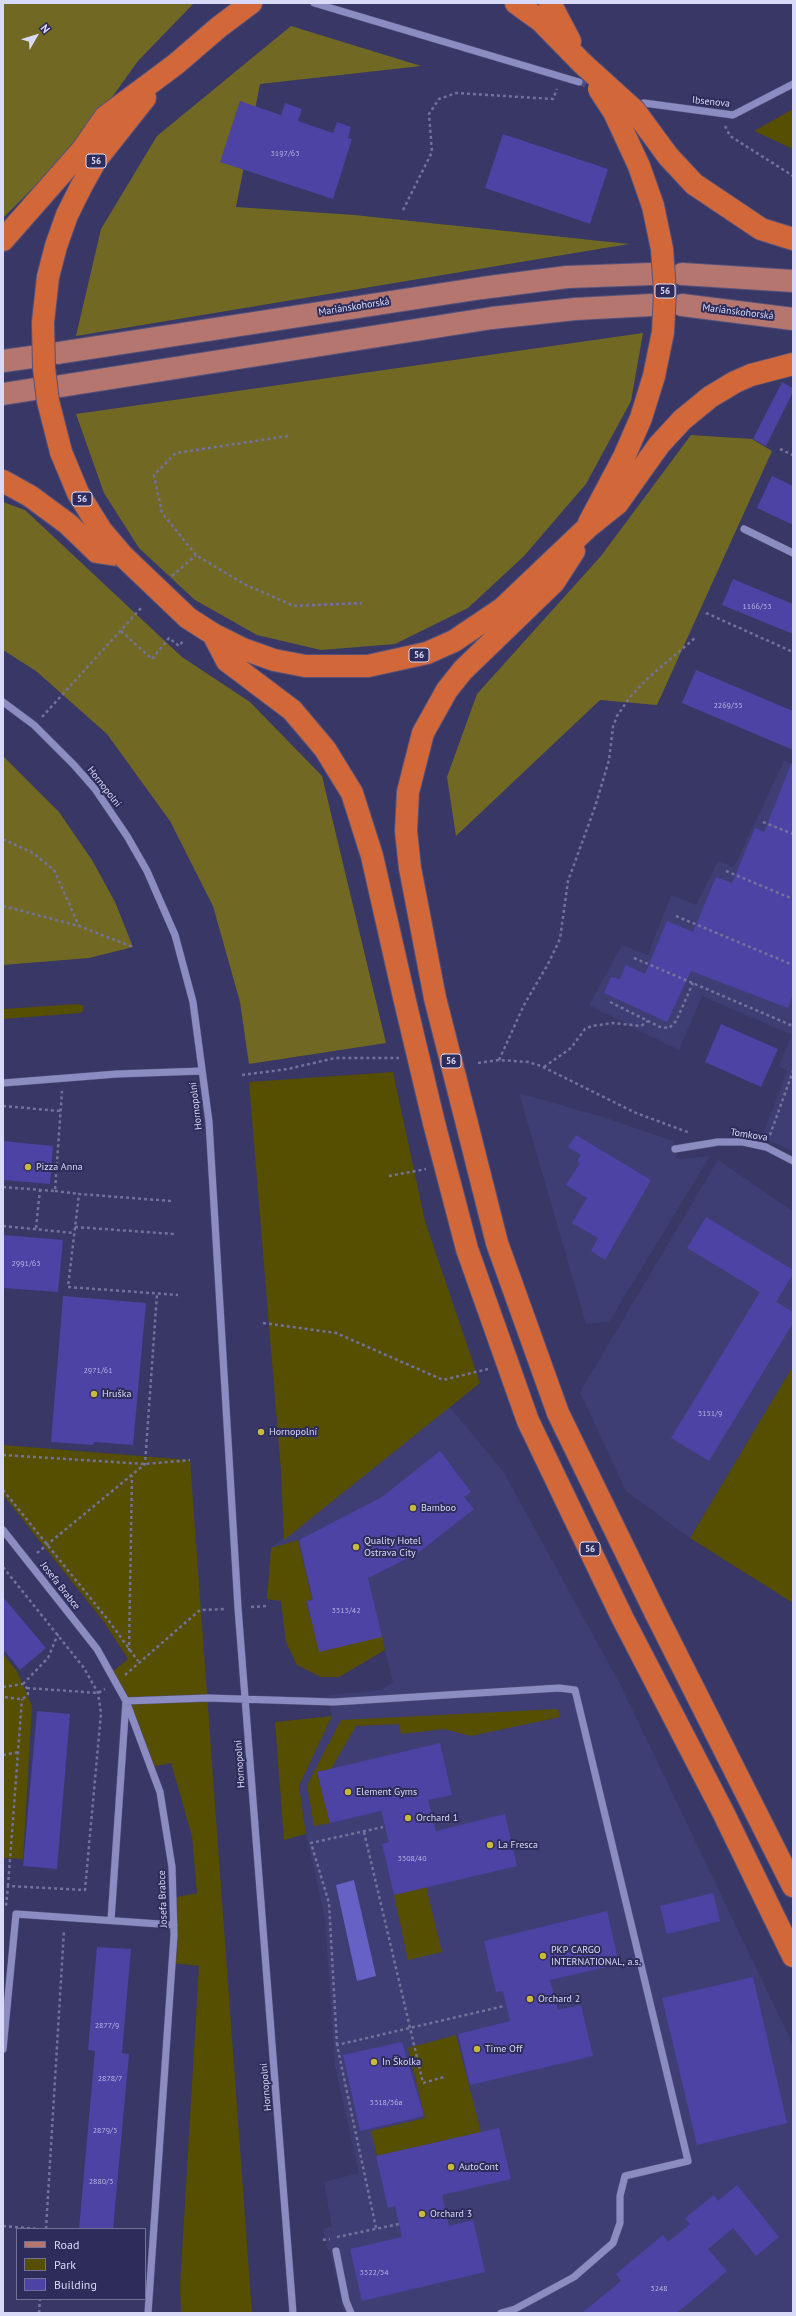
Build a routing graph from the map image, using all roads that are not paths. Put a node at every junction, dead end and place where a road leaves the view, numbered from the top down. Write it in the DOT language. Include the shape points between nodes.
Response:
graph roads {
  1 [pos="226,3"];
  2 [pos="252,3"];
  3 [pos="314,3"];
  4 [pos="516,3"];
  5 [pos="550,3"];
  6 [pos="176,64"];
  7 [pos="580,73"];
  8 [pos="793,84"];
  9 [pos="644,103"];
  10 [pos="793,239"];
  11 [pos="3,240"];
  12 [pos="651,274"];
  13 [pos="682,274"];
  14 [pos="793,281"];
  15 [pos="682,305"];
  16 [pos="651,306"];
  17 [pos="793,319"];
  18 [pos="58,353"];
  19 [pos="32,357"];
  20 [pos="3,361"];
  21 [pos="793,364"];
  22 [pos="61,386"];
  23 [pos="35,389"];
  24 [pos="3,394"];
  25 [pos="3,482"];
  26 [pos="587,528"];
  27 [pos="744,529"];
  28 [pos="110,550"];
  29 [pos="793,553"];
  30 [pos="213,634"];
  31 [pos="3,702"];
  32 [pos="202,1070"];
  33 [pos="3,1083"];
  34 [pos="675,1149"];
  35 [pos="793,1161"];
  36 [pos="3,1530"];
  37 [pos="245,1700"];
  38 [pos="126,1701"];
  39 [pos="793,1886"];
  40 [pos="111,1920"];
  41 [pos="174,1925"];
  42 [pos="793,1956"];
  43 [pos="3,2049"];
  44 [pos="336,2251"];
  45 [pos="148,2313"];
  46 [pos="293,2313"];
  47 [pos="351,2313"];
  48 [pos="501,2313"];
  1 -- 6 [label="highway, 56"];
  2 -- 6 [label="highway, 56" via="219,26"];
  3 -- 7 [label="street" via="562,77"];
  4 -- 7 [label="highway, 56" via="541,21"];
  5 -- 7 [label="highway, 56"];
  6 -- 11 [label="highway" via="105,117 83,149"];
  6 -- 28 [label="highway, 56, bridge" via="134,110 96,160 67,215 48,277 43,322 44,368 49,406 61,452 78,493"];
  7 -- 10 [label="highway, bridge" via="635,111 668,156 694,184 761,229"];
  7 -- 26 [label="highway, 56, bridge" via="614,112 639,166 653,206 662,249 665,292 662,332 654,376 641,418"];
  8 -- 9 [label="street, Ibsenova" via="733,115"];
  12 -- 18 [label="main road, Mariánskohorská" via="567,278 482,288"];
  13 -- 14 [label="main road"];
  15 -- 17 [label="main road, Mariánskohorská"];
  16 -- 22 [label="main road" via="575,309 492,318"];
  19 -- 20 [label="main road"];
  21 -- 26 [label="highway" via="751,375 710,397 682,420 659,445 617,504"];
  23 -- 24 [label="main road"];
  25 -- 28 [label="highway" via="30,496"];
  26 -- 30 [label="highway, 56" via="503,608 454,641 427,653 368,666 306,666 274,660"];
  26 -- 39 [label="highway, 56, bridge" via="554,582 463,670 423,733 408,792 406,831 410,868 435,998 497,1244 558,1413"];
  27 -- 29 [label="street"];
  28 -- 30 [label="highway, 56, bridge" via="188,618"];
  30 -- 42 [label="highway, 56, bridge" via="228,661 292,710 325,748 352,792 372,856 434,1123 467,1249 528,1421 622,1617 723,1812"];
  31 -- 32 [label="street, Hornopolní" via="34,725 95,789 147,871 175,935 185,966 193,1002"];
  32 -- 33 [label="street"];
  32 -- 37 [label="street, Hornopolní" via="209,1122"];
  34 -- 35 [label="street, Tomkova" via="730,1141 766,1147"];
  36 -- 38 [label="street, Josefa Brabce" via="97,1649"];
  37 -- 38 [label="street" via="208,1698"];
  37 -- 46 [label="street, Hornopolní"];
  37 -- 48 [label="street" via="334,1702 558,1688 575,1690 688,2161 625,2176 620,2196 620,2223 613,2243 574,2277 515,2309"];
  38 -- 40 [label="street"];
  38 -- 41 [label="street, Josefa Brabce" via="160,1792 172,1866"];
  40 -- 41 [label="street"];
  40 -- 43 [label="street" via="16,1914"];
  41 -- 45 [label="street, Josefa Brabce"];
  44 -- 47 [label="street" via="346,2301"];
}
